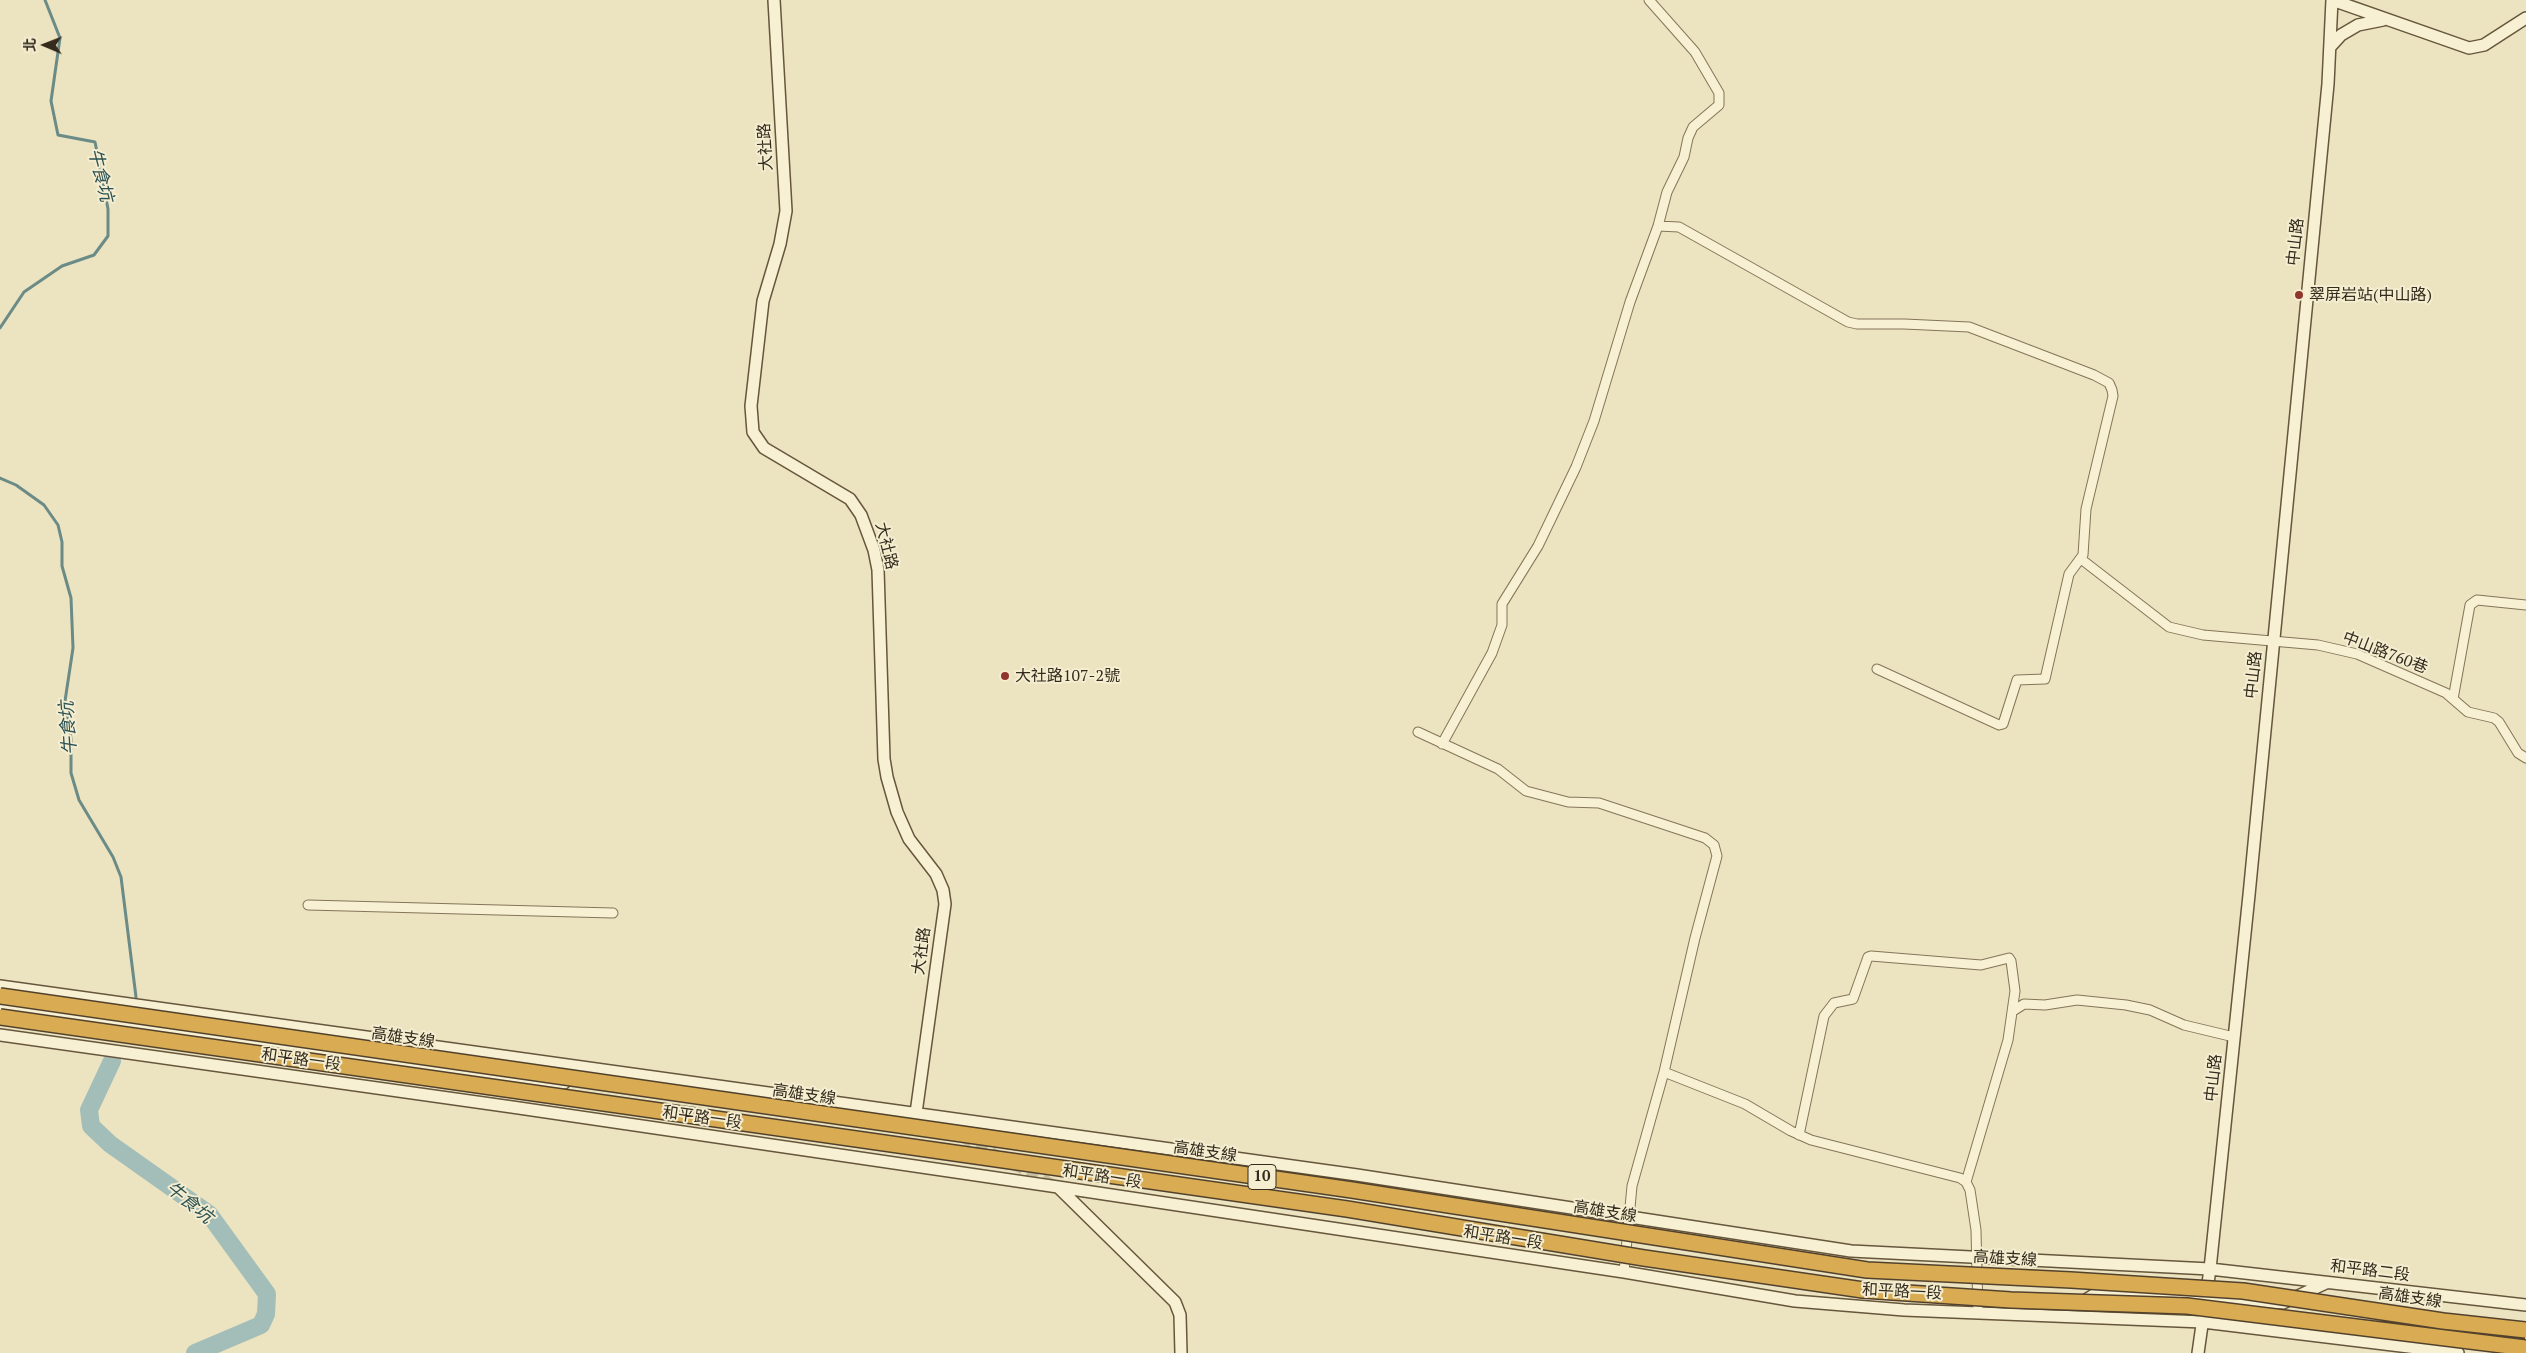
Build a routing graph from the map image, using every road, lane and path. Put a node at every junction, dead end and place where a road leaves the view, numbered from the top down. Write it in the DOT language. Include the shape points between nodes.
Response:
graph roads {
  1 [pos="774,0"];
  2 [pos="1649,0"];
  3 [pos="2332,0"];
  4 [pos="2526,18"];
  5 [pos="2387,20"];
  6 [pos="2330,47"];
  7 [pos="1658,226"];
  8 [pos="2081,559"];
  9 [pos="2526,605"];
  10 [pos="2274,641"];
  11 [pos="1877,669"];
  12 [pos="2453,698"];
  13 [pos="1418,732"];
  14 [pos="1442,744"];
  15 [pos="2526,758"];
  16 [pos="308,905"];
  17 [pos="613,913"];
  18 [pos="0,986"];
  19 [pos="0,996"];
  20 [pos="0,1007"];
  21 [pos="2013,1011"];
  22 [pos="0,1017"];
  23 [pos="0,1035"];
  24 [pos="2234,1037"];
  25 [pos="1664,1072"];
  26 [pos="681,1081"];
  27 [pos="916,1113"];
  28 [pos="1799,1136"];
  29 [pos="1966,1182"];
  30 [pos="1058,1187"];
  31 [pos="1629,1217"];
  32 [pos="1976,1258"];
  33 [pos="2210,1269"];
  34 [pos="1624,1272"];
  35 [pos="2326,1282"];
  36 [pos="2206,1298"];
  37 [pos="2526,1305"];
  38 [pos="1978,1312"];
  39 [pos="2062,1316"];
  40 [pos="2202,1322"];
  41 [pos="2526,1330"];
  42 [pos="2526,1348"];
  43 [pos="1182,1353"];
  44 [pos="2198,1353"];
  45 [pos="2458,1353"];
  1 -- 27 [label="street, 大社路" via="786,212 763,301 751,406 753,432 764,448 850,499 861,515 874,550 878,570 886,777 909,839 936,874 945,904"];
  2 -- 7 [label="street" via="1695,52 1721,100 1716,110 1693,127 1684,158 1666,192"];
  3 -- 5 [label="street"];
  3 -- 6 [label="street, 中山路"];
  4 -- 5 [label="street" via="2484,45 2470,48"];
  5 -- 6 [label="street" via="2358,25"];
  6 -- 10 [label="street, 中山路"];
  7 -- 8 [label="street" via="1679,227 1848,322 1969,327 2109,383 2113,396 2086,509"];
  7 -- 14 [label="street" via="1576,467 1538,546 1502,604 1502,625 1492,653"];
  8 -- 10 [label="street, 中山路760巷" via="2169,627 2202,635"];
  8 -- 11 [label="street" via="2069,574 2048,674 2041,680 2017,680 2003,724 1996,724"];
  9 -- 12 [label="street" via="2473,601"];
  10 -- 12 [label="street, 中山路760巷" via="2318,645 2356,654"];
  10 -- 24 [label="street, 中山路"];
  12 -- 15 [label="street, 中山路760巷" via="2468,712 2499,722 2518,753"];
  13 -- 14 [label="street"];
  14 -- 25 [label="street" via="1498,769 1526,791 1625,811 1705,838 1714,845 1717,856"];
  16 -- 17 [label="street"];
  18 -- 26 [label="street, 和平路一段"];
  19 -- 41 [label="highway, 高雄支線 / 10, bridge" via="1352,1190 1867,1270 2243,1292"];
  20 -- 26 [label="street, 和平路一段" via="507,1082 607,1084"];
  21 -- 24 [label="street" via="2024,1004 2044,1005 2077,1000 2126,1005"];
  21 -- 28 [label="street" via="2012,961 2009,958 1981,965 1871,956 1853,999 1834,1003 1824,1016"];
  21 -- 29 [label="street" via="2008,1040"];
  22 -- 42 [label="highway, 10, bridge" via="1347,1209 1863,1290 2011,1300 2187,1306"];
  23 -- 30 [label="street, 和平路一段"];
  24 -- 33 [label="street, 中山路"];
  25 -- 28 [label="street" via="1745,1104"];
  25 -- 31 [label="street" via="1639,1156"];
  26 -- 27 [label="street, 和平路一段"];
  27 -- 31 [label="street, 和平路一段"];
  28 -- 29 [label="street"];
  29 -- 32 [label="street" via="1973,1209"];
  30 -- 34 [label="street, 和平路一段"];
  30 -- 43 [label="street" via="1176,1302"];
  31 -- 32 [label="street, 和平路一段" via="1851,1251"];
  31 -- 34 [label="street"];
  32 -- 33 [label="street, 和平路一段"];
  32 -- 38 [label="street"];
  33 -- 35 [label="street, 和平路二段"];
  33 -- 36 [label="street, 中山路"];
  34 -- 38 [label="street, 和平路一段" via="1795,1301"];
  35 -- 36 [label="street" via="2283,1303"];
  35 -- 37 [label="street, 和平路二段"];
  36 -- 39 [label="street" via="2097,1292"];
  36 -- 40 [label="street, 中山路"];
  38 -- 39 [label="street, 和平路一段"];
  39 -- 40 [label="street, 和平路一段"];
  40 -- 44 [label="street, 中山路"];
  40 -- 45 [label="street"];
}
